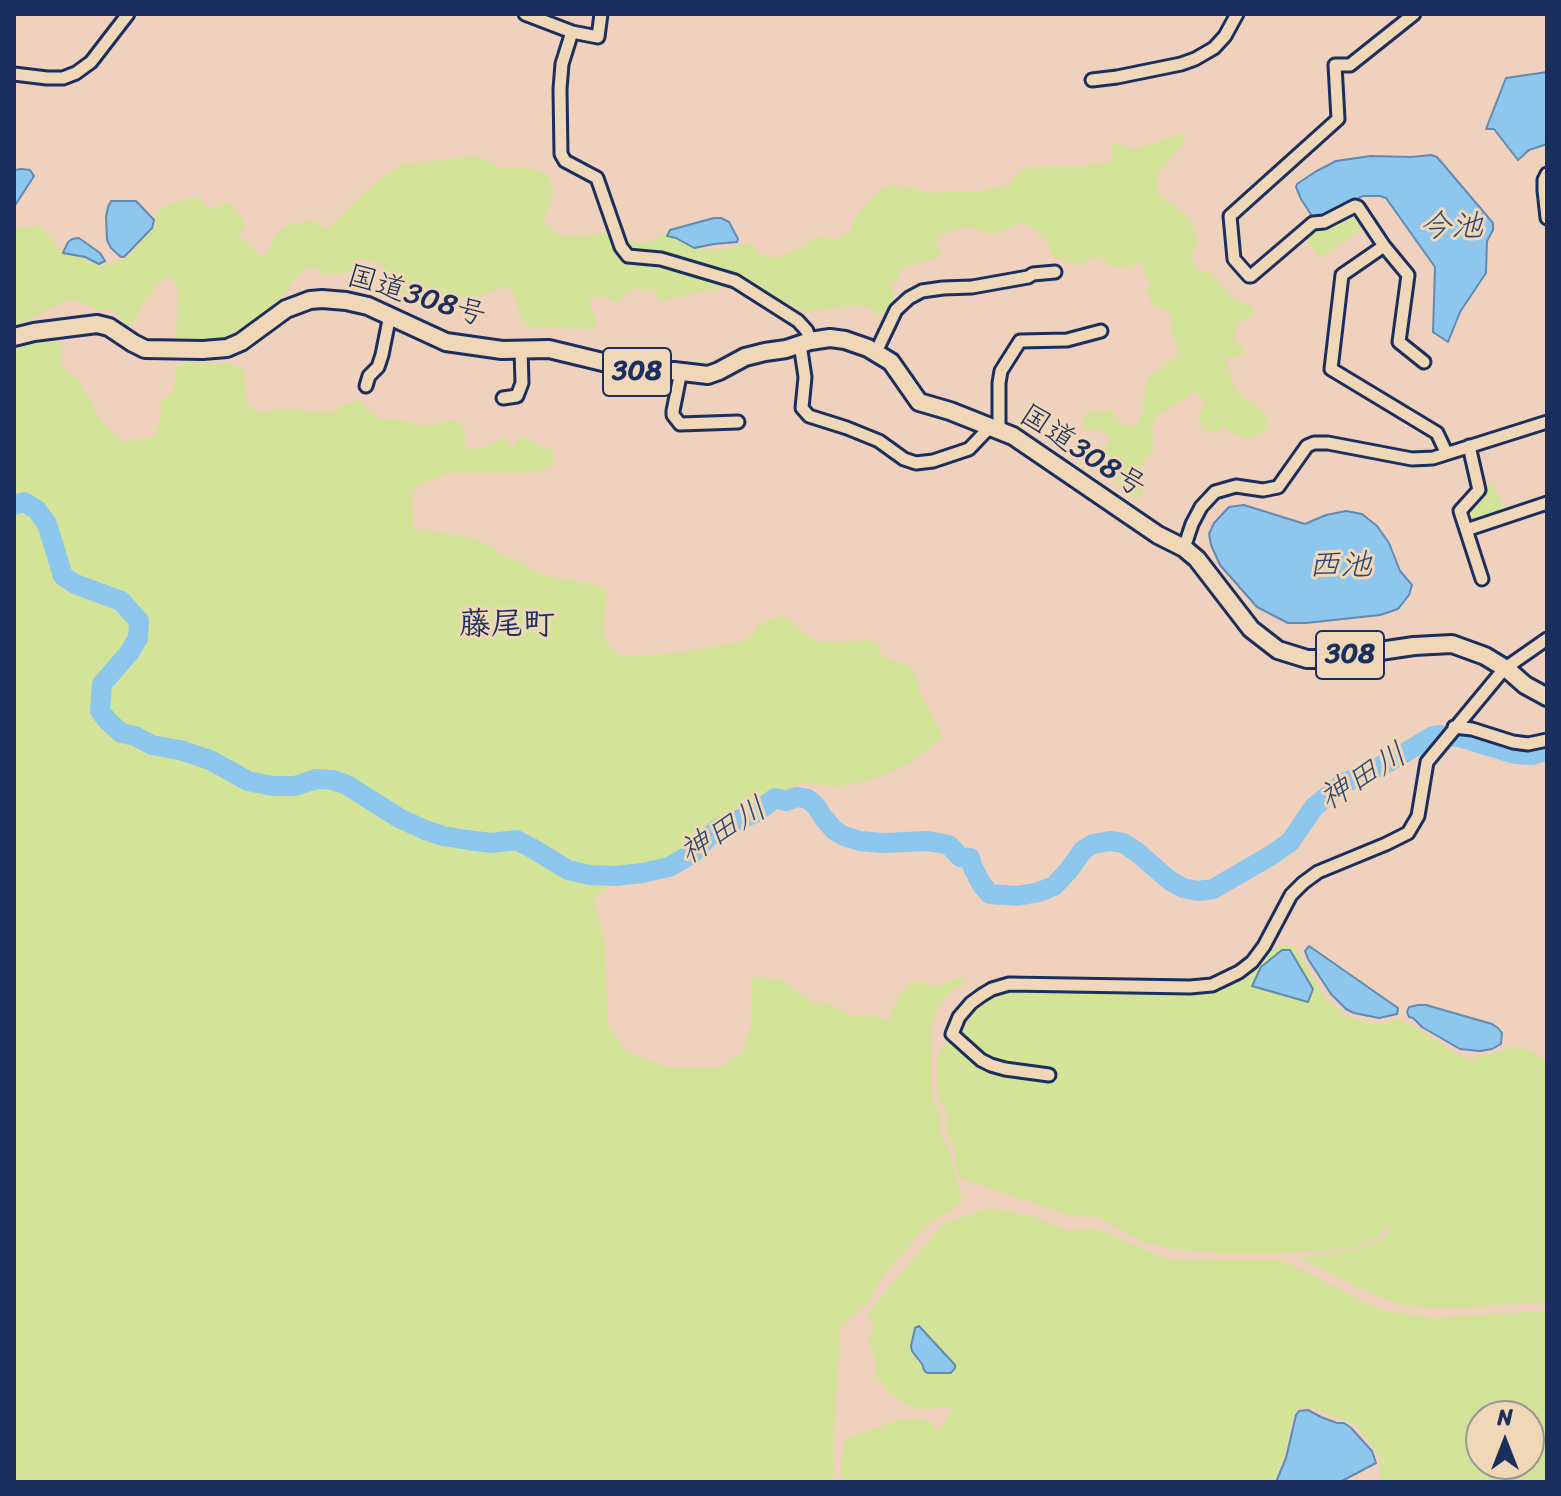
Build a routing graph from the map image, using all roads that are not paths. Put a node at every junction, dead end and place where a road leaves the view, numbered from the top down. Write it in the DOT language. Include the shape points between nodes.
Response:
graph roads {
  1 [pos="128,14"];
  2 [pos="525,14"];
  3 [pos="601,14"];
  4 [pos="1237,14"];
  5 [pos="1414,14"];
  6 [pos="572,32"];
  7 [pos="14,74"];
  8 [pos="1092,80"];
  9 [pos="1547,174"];
  10 [pos="1547,218"];
  11 [pos="1384,246"];
  12 [pos="1055,272"];
  13 [pos="390,315"];
  14 [pos="1101,331"];
  15 [pos="14,337"];
  16 [pos="805,342"];
  17 [pos="521,350"];
  18 [pos="876,352"];
  19 [pos="1424,362"];
  20 [pos="681,371"];
  21 [pos="366,386"];
  22 [pos="503,398"];
  23 [pos="738,422"];
  24 [pos="1547,422"];
  25 [pos="995,429"];
  26 [pos="1469,446"];
  27 [pos="1446,452"];
  28 [pos="1547,503"];
  29 [pos="1466,530"];
  30 [pos="1184,548"];
  31 [pos="1482,579"];
  32 [pos="1547,639"];
  33 [pos="1504,669"];
  34 [pos="1547,697"];
  35 [pos="1454,727"];
  36 [pos="1547,740"];
  37 [pos="1049,1075"];
  1 -- 7 [label="street" via="76,73 63,78"];
  2 -- 6 [label="street"];
  3 -- 6 [label="street" via="598,37"];
  4 -- 8 [label="street" via="1214,48 1195,59"];
  5 -- 11 [label="street" via="1350,65 1335,65 1338,119 1230,216 1234,259 1249,276 1313,223 1355,206"];
  6 -- 16 [label="street" via="562,64 561,154 597,178 621,247 628,256 661,259 735,281 798,321 807,331"];
  9 -- 10 [label="street"];
  11 -- 19 [label="street" via="1408,275 1399,342"];
  11 -- 27 [label="street" via="1342,275 1331,369 1437,433"];
  12 -- 18 [label="street" via="922,291 896,310"];
  13 -- 15 [label="highway, 国道308号 / 308" via="346,301 310,300 286,309 241,342 203,350 145,349 97,324"];
  13 -- 17 [label="highway, 国道308号 / 308" via="446,342"];
  13 -- 21 [label="street" via="378,367"];
  14 -- 25 [label="street" via="1067,340 1020,341 1001,371"];
  16 -- 18 [label="highway, 国道308号 / 308" via="845,340"];
  16 -- 20 [label="highway, 国道308号 / 308" via="745,357 708,375"];
  16 -- 25 [label="street" via="802,408 809,416 879,441 916,463 969,449"];
  17 -- 20 [label="highway, 国道308号 / 308" via="549,349 636,372"];
  17 -- 22 [label="street" via="522,383 517,396"];
  18 -- 25 [label="highway, 国道308号 / 308" via="891,362 919,402"];
  20 -- 23 [label="street" via="673,411 680,424"];
  24 -- 26 [label="street"];
  25 -- 30 [label="highway, 国道308号 / 308"];
  26 -- 27 [label="street"];
  26 -- 29 [label="street" via="1479,490 1460,511"];
  27 -- 30 [label="street" via="1412,459 1314,443 1278,487 1236,486 1215,492 1201,507"];
  28 -- 29 [label="street"];
  29 -- 31 [label="street"];
  30 -- 33 [label="highway, 国道308号 / 308" via="1251,629 1278,650 1326,659 1452,644"];
  32 -- 33 [label="street"];
  33 -- 34 [label="highway, 国道308号 / 308"];
  33 -- 35 [label="street"];
  35 -- 36 [label="street" via="1513,742"];
  35 -- 37 [label="street" via="1427,762 1418,816 1408,833 1303,883 1262,949 1239,972 1212,985 1190,987 1009,984 982,995 959,1017 952,1034 981,1060"];
}
